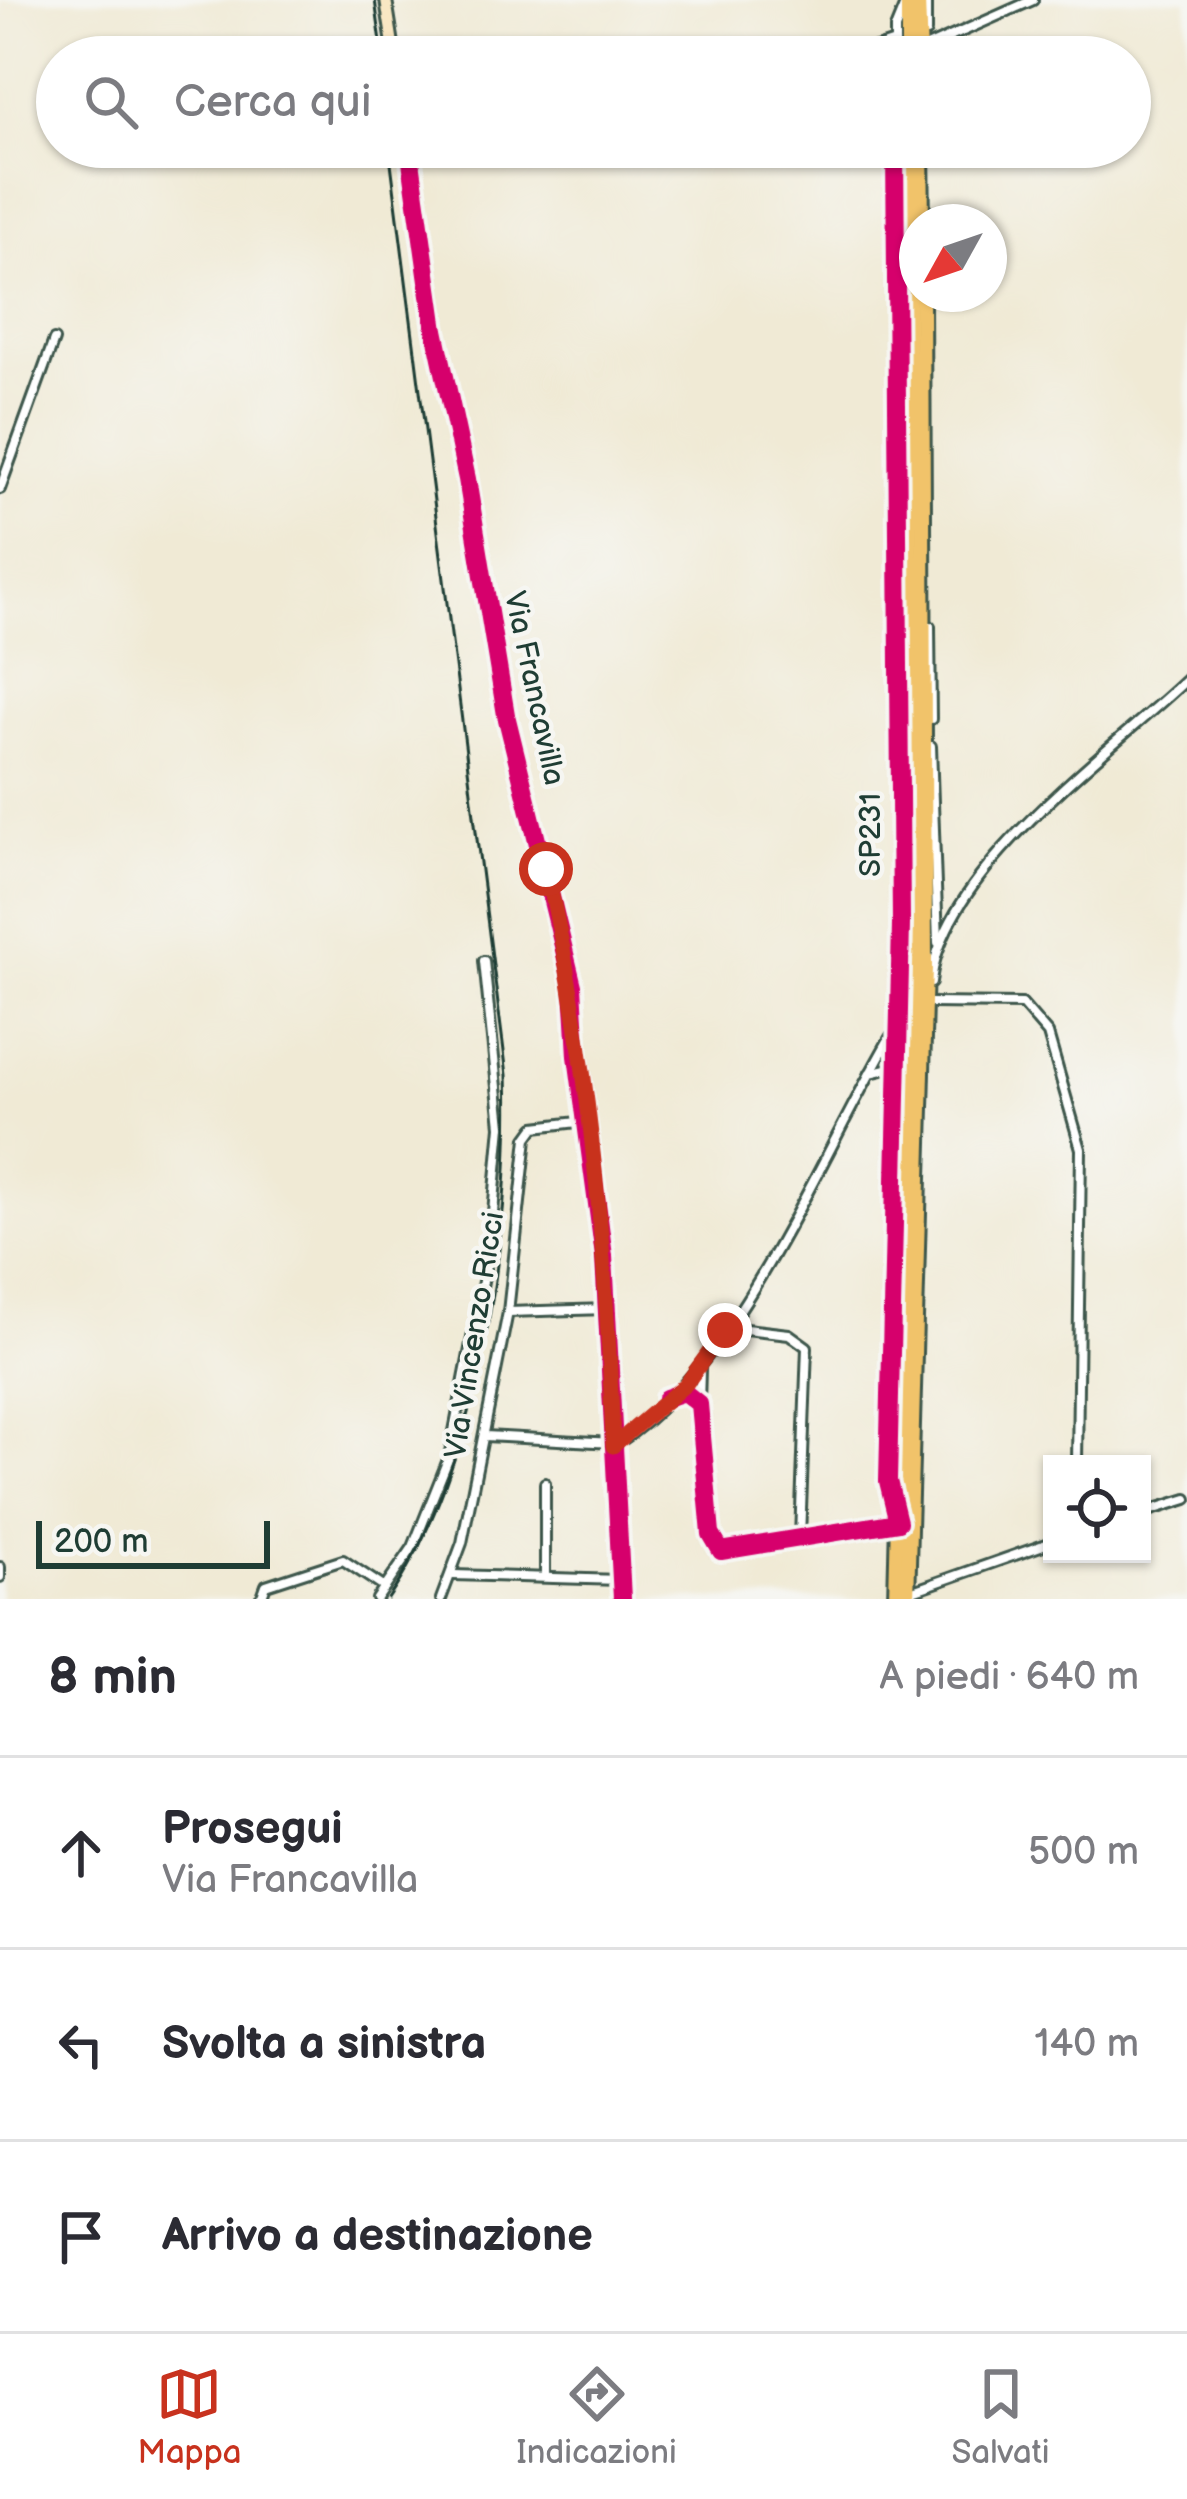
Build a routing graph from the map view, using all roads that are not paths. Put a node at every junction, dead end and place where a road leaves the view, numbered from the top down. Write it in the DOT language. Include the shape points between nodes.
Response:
graph roads {
  1 [pos="386,0"];
  2 [pos="908,0"];
  3 [pos="922,0"];
  4 [pos="1033,0"];
  5 [pos="392,36"];
  6 [pos="897,36"];
  7 [pos="908,36"];
  8 [pos="923,36"];
  9 [pos="960,36"];
  10 [pos="412,168"];
  11 [pos="895,168"];
  12 [pos="908,168"];
  13 [pos="924,168"];
  14 [pos="925,204"];
  15 [pos="925,312"];
  16 [pos="925,312"];
  17 [pos="54,340"];
  18 [pos="0,489"];
  19 [pos="1187,679"];
  20 [pos="938,942"];
  21 [pos="484,961"];
  22 [pos="929,1003"];
  23 [pos="898,1025"];
  24 [pos="923,1059"];
  25 [pos="869,1074"];
  26 [pos="898,1081"];
  27 [pos="586,1121"];
  28 [pos="607,1309"];
  29 [pos="508,1312"];
  30 [pos="728,1327"];
  31 [pos="703,1360"];
  32 [pos="666,1398"];
  33 [pos="699,1404"];
  34 [pos="484,1436"];
  35 [pos="613,1445"];
  36 [pos="1077,1455"];
  37 [pos="545,1483"];
  38 [pos="1187,1499"];
  39 [pos="1151,1510"];
  40 [pos="898,1522"];
  41 [pos="800,1537"];
  42 [pos="1043,1545"];
  43 [pos="0,1567"];
  44 [pos="453,1575"];
  45 [pos="0,1577"];
  46 [pos="545,1577"];
  47 [pos="620,1580"];
  48 [pos="386,1589"];
  49 [pos="900,1597"];
  50 [pos="261,1599"];
  51 [pos="377,1599"];
  52 [pos="441,1599"];
  53 [pos="622,1599"];
  1 -- 5 [label="street"];
  2 -- 6 [label="street"];
  2 -- 7 [label="highway"];
  3 -- 8 [label="highway"];
  4 -- 9 [label="street"];
  10 -- 27 [label="street, Via Francavilla" via="506,715 573,986"];
  11 -- 23 [label="street, SP231"];
  12 -- 40 [label="highway, SP231" via="912,986"];
  13 -- 14 [label="highway"];
  15 -- 20 [label="street"];
  16 -- 24 [label="highway, SP231"];
  17 -- 18 [label="street"];
  19 -- 20 [label="street" via="1018,833"];
  20 -- 22 [label="street"];
  21 -- 48 [label="street" via="501,1126 490,1245 449,1457 426,1520"];
  22 -- 24 [label="street"];
  22 -- 36 [label="street" via="1022,1004 1048,1034 1081,1149"];
  23 -- 25 [label="street"];
  23 -- 26 [label="street, SP231"];
  24 -- 49 [label="highway, SP231"];
  25 -- 26 [label="street" via="886,1069"];
  25 -- 30 [label="street"];
  26 -- 40 [label="street, SP231" via="888,1481"];
  27 -- 28 [label="street, Via Francavilla"];
  27 -- 29 [label="street, Via Vincenzo Ricci" via="530,1131"];
  28 -- 29 [label="street"];
  28 -- 35 [label="street, Via Francavilla"];
  29 -- 34 [label="street, Via Vincenzo Ricci"];
  30 -- 31 [label="street"];
  30 -- 41 [label="street" via="789,1334 807,1347"];
  31 -- 32 [label="street"];
  31 -- 33 [label="street"];
  32 -- 33 [label="street" via="684,1392"];
  32 -- 35 [label="street"];
  33 -- 41 [label="street" via="717,1548"];
  34 -- 35 [label="street"];
  34 -- 44 [label="street, Via Vincenzo Ricci"];
  35 -- 47 [label="street, Via Francavilla"];
  37 -- 46 [label="street"];
  38 -- 39 [label="street"];
  40 -- 41 [label="street"];
  40 -- 49 [label="highway, SP231"];
  42 -- 49 [label="street"];
  43 -- 45 [label="street"];
  44 -- 46 [label="street"];
  44 -- 52 [label="street, Via Vincenzo Ricci"];
  46 -- 47 [label="street"];
  47 -- 53 [label="street, Via Francavilla"];
  48 -- 50 [label="street" via="344,1559 266,1585"];
  48 -- 51 [label="street"];
}
